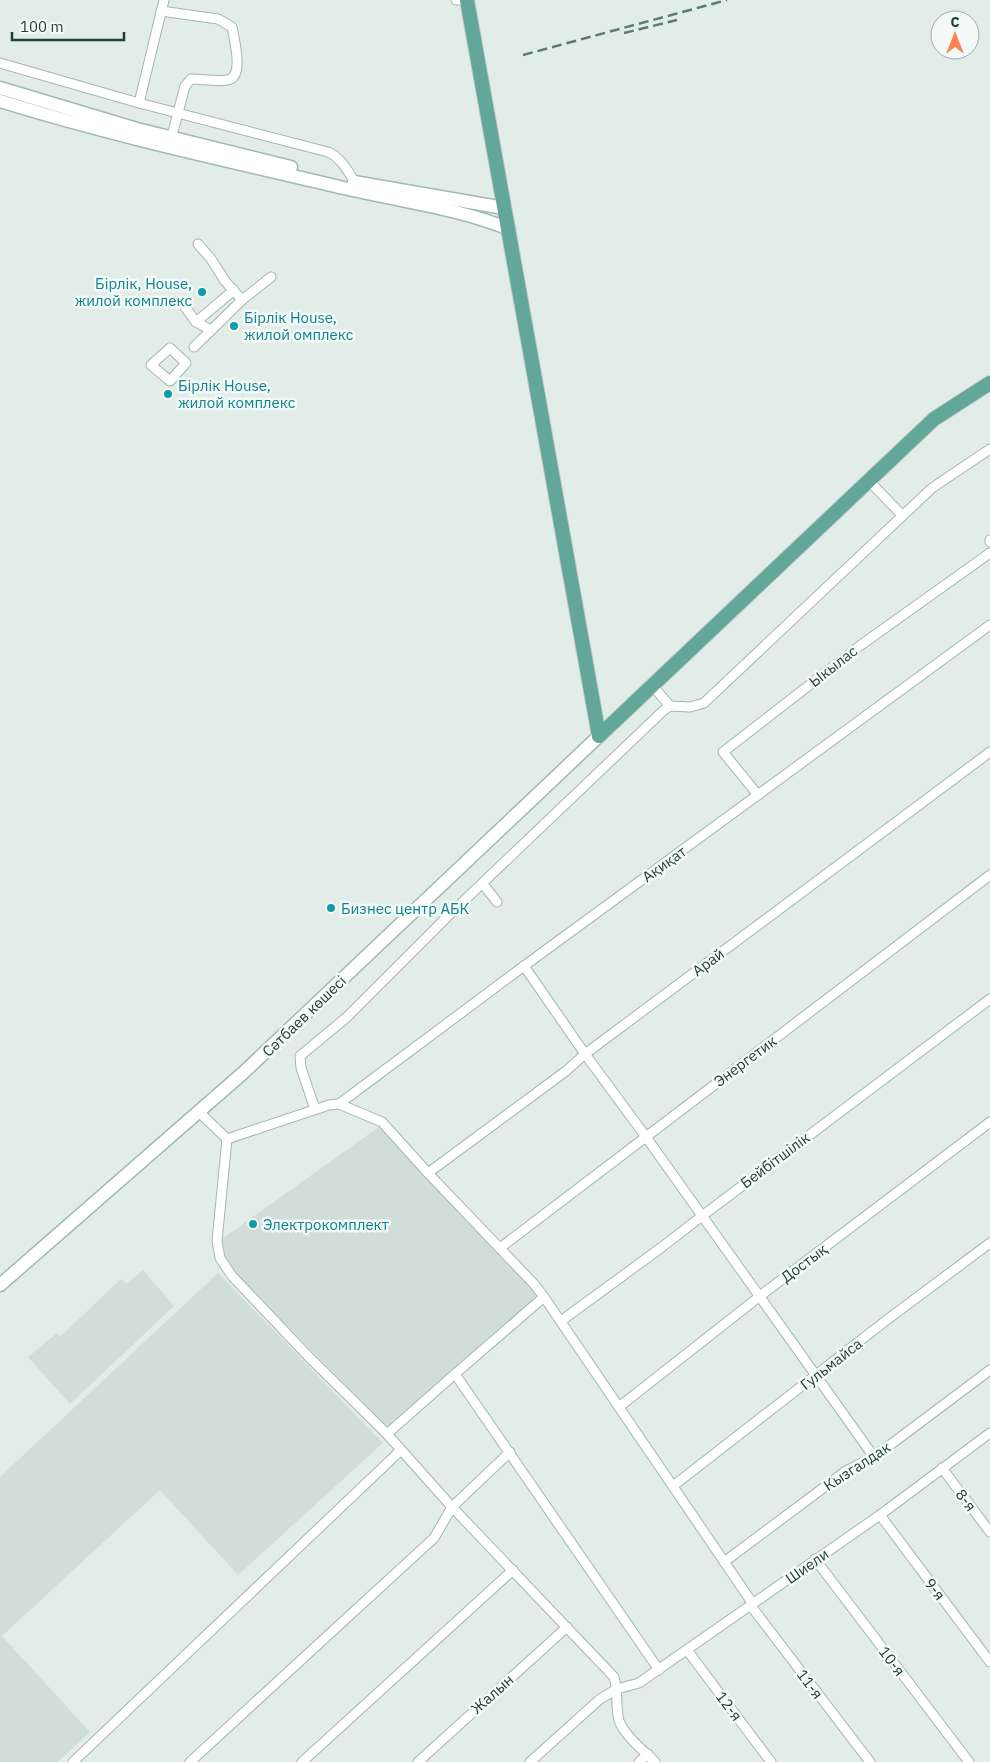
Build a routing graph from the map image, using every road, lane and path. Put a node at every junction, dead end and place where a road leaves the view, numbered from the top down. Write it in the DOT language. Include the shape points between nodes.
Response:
graph roads {
  1 [pos="164,0"];
  2 [pos="456,0"];
  3 [pos="460,0"];
  4 [pos="467,0"];
  5 [pos="161,11"];
  6 [pos="0,63"];
  7 [pos="0,88"];
  8 [pos="0,101"];
  9 [pos="138,103"];
  10 [pos="177,112"];
  11 [pos="170,142"];
  12 [pos="358,187"];
  13 [pos="504,208"];
  14 [pos="509,229"];
  15 [pos="198,244"];
  16 [pos="271,277"];
  17 [pos="234,290"];
  18 [pos="242,300"];
  19 [pos="185,307"];
  20 [pos="196,322"];
  21 [pos="211,330"];
  22 [pos="194,347"];
  23 [pos="990,383"];
  24 [pos="990,448"];
  25 [pos="868,480"];
  26 [pos="902,515"];
  27 [pos="990,553"];
  28 [pos="990,625"];
  29 [pos="652,686"];
  30 [pos="670,706"];
  31 [pos="599,736"];
  32 [pos="990,752"];
  33 [pos="758,795"];
  34 [pos="990,875"];
  35 [pos="484,884"];
  36 [pos="496,902"];
  37 [pos="524,966"];
  38 [pos="990,999"];
  39 [pos="585,1054"];
  40 [pos="339,1104"];
  41 [pos="315,1109"];
  42 [pos="199,1112"];
  43 [pos="990,1122"];
  44 [pos="646,1136"];
  45 [pos="227,1139"];
  46 [pos="428,1173"];
  47 [pos="702,1216"];
  48 [pos="990,1243"];
  49 [pos="500,1248"];
  50 [pos="0,1285"];
  51 [pos="760,1296"];
  52 [pos="544,1297"];
  53 [pos="561,1322"];
  54 [pos="990,1370"];
  55 [pos="454,1374"];
  56 [pos="815,1376"];
  57 [pos="619,1407"];
  58 [pos="990,1433"];
  59 [pos="387,1434"];
  60 [pos="400,1451"];
  61 [pos="510,1452"];
  62 [pos="874,1458"];
  63 [pos="942,1468"];
  64 [pos="673,1486"];
  65 [pos="452,1507"];
  66 [pos="880,1515"];
  67 [pos="990,1532"];
  68 [pos="815,1559"];
  69 [pos="724,1562"];
  70 [pos="512,1570"];
  71 [pos="752,1605"];
  72 [pos="566,1627"];
  73 [pos="687,1650"];
  74 [pos="990,1662"];
  75 [pos="659,1670"];
  76 [pos="618,1689"];
  77 [pos="648,1754"];
  78 [pos="73,1762"];
  79 [pos="190,1762"];
  80 [pos="302,1762"];
  81 [pos="418,1762"];
  82 [pos="530,1762"];
  83 [pos="639,1762"];
  84 [pos="655,1762"];
  85 [pos="771,1762"];
  86 [pos="870,1762"];
  87 [pos="969,1762"];
  1 -- 5 [label="street"];
  2 -- 3 [label="street"];
  4 -- 13 [label="main road"];
  5 -- 9 [label="street"];
  5 -- 10 [label="street" via="218,19 232,26 238,66 234,77 228,80 191,79 185,86"];
  6 -- 9 [label="street"];
  7 -- 11 [label="main road"];
  8 -- 11 [label="main road"];
  9 -- 10 [label="street"];
  10 -- 11 [label="street"];
  10 -- 12 [label="street" via="328,152 341,161"];
  11 -- 12 [label="main road"];
  12 -- 13 [label="main road"];
  12 -- 14 [label="main road" via="461,213"];
  13 -- 14 [label="main road"];
  14 -- 31 [label="main road"];
  15 -- 17 [label="street"];
  16 -- 18 [label="street"];
  17 -- 18 [label="street"];
  17 -- 20 [label="street"];
  18 -- 21 [label="street"];
  19 -- 20 [label="street"];
  20 -- 21 [label="street"];
  21 -- 22 [label="street"];
  23 -- 25 [label="main road" via="934,419"];
  24 -- 26 [label="street" via="932,488"];
  25 -- 26 [label="street"];
  25 -- 29 [label="main road"];
  26 -- 30 [label="street" via="704,703 690,707"];
  27 -- 33 [label="street, Ыкылас" via="861,645 723,752"];
  28 -- 33 [label="street, Ақиқат"];
  29 -- 30 [label="street"];
  29 -- 31 [label="main road"];
  30 -- 35 [label="street"];
  31 -- 42 [label="main road, Сәтбаев көшесі"];
  32 -- 39 [label="street, Арай"];
  33 -- 37 [label="street, Ақиқат"];
  34 -- 44 [label="street, Энергетик"];
  35 -- 36 [label="street"];
  35 -- 41 [label="street" via="347,1017 300,1056"];
  37 -- 39 [label="street"];
  37 -- 40 [label="street, Ақиқат"];
  38 -- 47 [label="street, Бейбітшілік"];
  39 -- 44 [label="street"];
  39 -- 46 [label="street, Арай"];
  40 -- 41 [label="street"];
  40 -- 46 [label="street, 11-я" via="382,1122"];
  41 -- 45 [label="street"];
  42 -- 45 [label="street"];
  42 -- 50 [label="main road, Сәтбаев көшесі"];
  43 -- 51 [label="street, Достық"];
  44 -- 47 [label="street"];
  44 -- 49 [label="street, Энергетик"];
  45 -- 59 [label="street" via="218,1240 220,1258 232,1276"];
  46 -- 49 [label="street, 11-я"];
  47 -- 51 [label="street"];
  47 -- 53 [label="street, Бейбітшілік"];
  48 -- 56 [label="street, Гульмайса"];
  49 -- 52 [label="street, 11-я"];
  51 -- 56 [label="street"];
  51 -- 57 [label="street, Достық"];
  52 -- 53 [label="street, 11-я"];
  52 -- 55 [label="street"];
  53 -- 57 [label="street, 11-я"];
  54 -- 62 [label="street, Кызгалдак"];
  55 -- 59 [label="street"];
  55 -- 61 [label="street"];
  56 -- 62 [label="street"];
  56 -- 64 [label="street, Гульмайса"];
  57 -- 64 [label="street, 11-я"];
  58 -- 63 [label="street, Шиели"];
  59 -- 60 [label="street"];
  60 -- 65 [label="street"];
  60 -- 78 [label="street"];
  61 -- 65 [label="street"];
  61 -- 75 [label="street"];
  62 -- 69 [label="street, Кызгалдак" via="846,1471"];
  63 -- 66 [label="street, Шиели"];
  63 -- 67 [label="street, 8-я"];
  64 -- 69 [label="street, 11-я"];
  65 -- 70 [label="street"];
  65 -- 79 [label="street" via="434,1538"];
  66 -- 68 [label="street, Шиели"];
  66 -- 74 [label="street, 9-я"];
  68 -- 71 [label="street, Шиели"];
  68 -- 87 [label="street, 10-я"];
  69 -- 71 [label="street, 11-я"];
  70 -- 72 [label="street"];
  70 -- 80 [label="street"];
  71 -- 73 [label="street, Шиели"];
  71 -- 86 [label="street, 11-я"];
  72 -- 76 [label="street" via="614,1677"];
  72 -- 81 [label="street, Жалын"];
  73 -- 75 [label="street, Шиели"];
  73 -- 85 [label="street, 12-я"];
  75 -- 76 [label="street, Шиели" via="639,1683"];
  76 -- 77 [label="street" via="620,1726"];
  76 -- 82 [label="street, Шиели" via="600,1698"];
  77 -- 83 [label="street"];
  77 -- 84 [label="street"];
}
